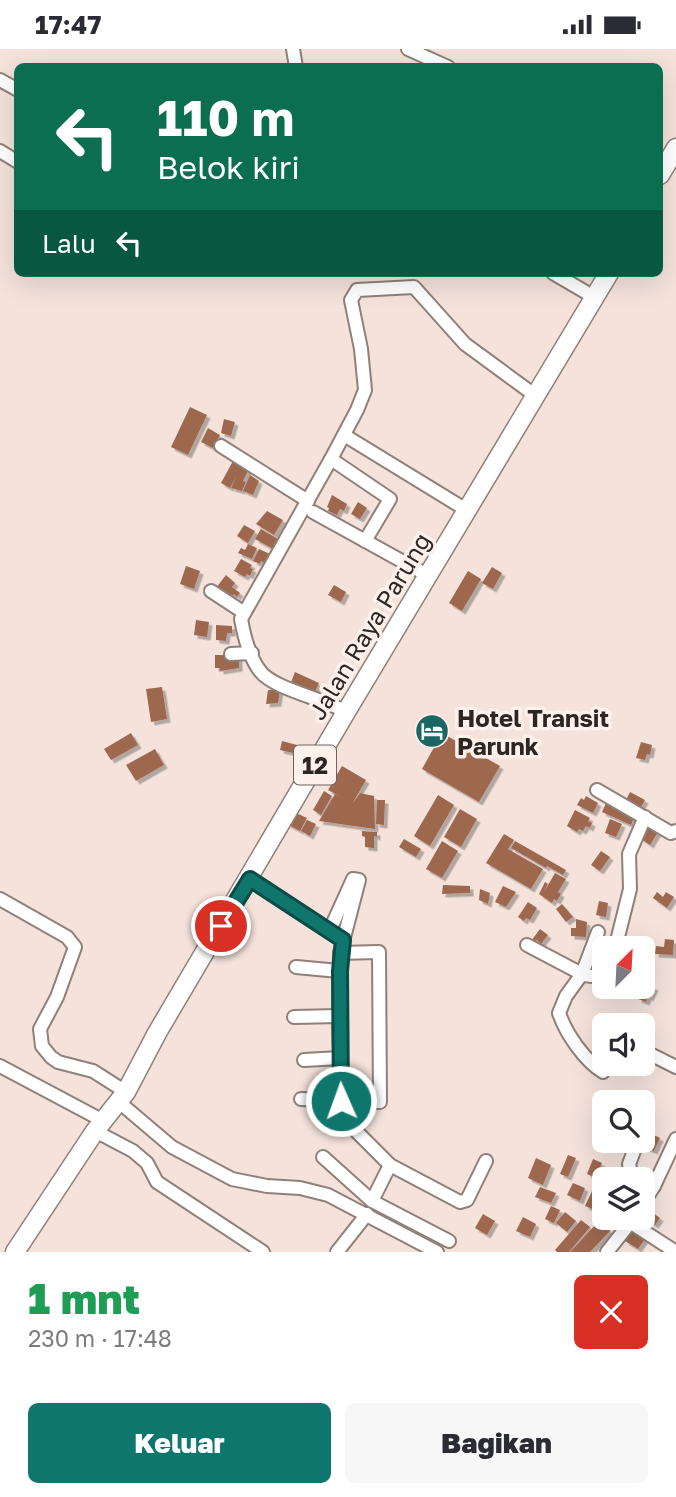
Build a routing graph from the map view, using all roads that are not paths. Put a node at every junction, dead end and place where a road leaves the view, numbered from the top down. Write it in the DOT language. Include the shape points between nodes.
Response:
graph roads {
  1 [pos="408,49"];
  2 [pos="439,63"];
  3 [pos="676,148"];
  4 [pos="676,162"];
  5 [pos="663,170"];
  6 [pos="663,184"];
  7 [pos="560,277"];
  8 [pos="597,277"];
  9 [pos="606,277"];
  10 [pos="591,294"];
  11 [pos="528,391"];
  12 [pos="344,435"];
  13 [pos="221,446"];
  14 [pos="331,459"];
  15 [pos="311,506"];
  16 [pos="460,506"];
  17 [pos="365,541"];
  18 [pos="424,573"];
  19 [pos="211,591"];
  20 [pos="243,612"];
  21 [pos="252,653"];
  22 [pos="231,654"];
  23 [pos="343,710"];
  24 [pos="597,790"];
  25 [pos="645,817"];
  26 [pos="676,831"];
  27 [pos="250,879"];
  28 [pos="0,899"];
  29 [pos="330,932"];
  30 [pos="598,932"];
  31 [pos="618,936"];
  32 [pos="527,945"];
  33 [pos="342,947"];
  34 [pos="296,967"];
  35 [pos="340,971"];
  36 [pos="582,974"];
  37 [pos="592,977"];
  38 [pos="339,1016"];
  39 [pos="294,1017"];
  40 [pos="655,1056"];
  41 [pos="340,1058"];
  42 [pos="304,1060"];
  43 [pos="592,1062"];
  44 [pos="0,1066"];
  45 [pos="676,1067"];
  46 [pos="122,1094"];
  47 [pos="302,1099"];
  48 [pos="341,1101"];
  49 [pos="96,1124"];
  50 [pos="676,1139"];
  51 [pos="323,1157"];
  52 [pos="486,1161"];
  53 [pos="390,1165"];
  54 [pos="655,1184"];
  55 [pos="372,1201"];
  56 [pos="367,1214"];
  57 [pos="625,1230"];
  58 [pos="645,1230"];
  59 [pos="449,1241"];
  60 [pos="6,1252"];
  61 [pos="15,1252"];
  62 [pos="263,1252"];
  63 [pos="337,1252"];
  64 [pos="437,1252"];
  65 [pos="607,1252"];
  66 [pos="676,1252"];
  1 -- 2 [label="street"];
  3 -- 5 [label="highway"];
  4 -- 6 [label="highway"];
  7 -- 10 [label="street"];
  8 -- 10 [label="highway, Jalan Raya Parung / 12"];
  9 -- 10 [label="highway, Jalan Raya Parung / 12"];
  10 -- 11 [label="highway, Jalan Raya Parung / 12"];
  10 -- 18 [label="highway, Jalan Raya Parung / 12"];
  11 -- 12 [label="street" via="464,344 416,288 357,290 351,300 365,390"];
  11 -- 16 [label="highway, Jalan Raya Parung / 12"];
  12 -- 14 [label="street"];
  12 -- 16 [label="street"];
  13 -- 15 [label="street"];
  14 -- 15 [label="street"];
  14 -- 17 [label="street" via="390,499"];
  15 -- 17 [label="street"];
  15 -- 20 [label="street"];
  16 -- 18 [label="highway, Jalan Raya Parung / 12"];
  17 -- 18 [label="street"];
  18 -- 23 [label="highway, Jalan Raya Parung / 12"];
  19 -- 20 [label="street"];
  20 -- 21 [label="street" via="243,632"];
  21 -- 22 [label="street"];
  21 -- 23 [label="street" via="261,673"];
  23 -- 27 [label="highway, Jalan Raya Parung / 12"];
  23 -- 46 [label="highway, Jalan Raya Parung / 12"];
  24 -- 25 [label="street"];
  25 -- 26 [label="street" via="671,833"];
  25 -- 31 [label="street" via="629,854 630,889"];
  27 -- 29 [label="street"];
  27 -- 46 [label="highway, Jalan Raya Parung / 12"];
  28 -- 46 [label="street" via="67,937 75,947 40,1029 42,1047 58,1062 85,1067"];
  29 -- 33 [label="street"];
  29 -- 33 [label="street" via="353,879 359,880"];
  30 -- 36 [label="street"];
  32 -- 36 [label="street"];
  33 -- 35 [label="street"];
  33 -- 48 [label="street" via="379,952 380,1102"];
  34 -- 35 [label="street"];
  35 -- 38 [label="street"];
  36 -- 37 [label="street"];
  36 -- 43 [label="street" via="559,1010 572,1039"];
  38 -- 39 [label="street"];
  38 -- 41 [label="street"];
  40 -- 45 [label="street"];
  41 -- 42 [label="street"];
  41 -- 48 [label="street"];
  44 -- 49 [label="street"];
  46 -- 49 [label="highway, Jalan Raya Parung / 12"];
  46 -- 56 [label="street" via="172,1147 232,1179 316,1191"];
  47 -- 48 [label="street"];
  48 -- 53 [label="street" via="342,1117"];
  49 -- 60 [label="highway, Jalan Raya Parung / 12"];
  49 -- 61 [label="highway, Jalan Raya Parung / 12"];
  49 -- 62 [label="street" via="134,1150 157,1182"];
  50 -- 54 [label="street"];
  51 -- 55 [label="street"];
  52 -- 53 [label="street" via="464,1203"];
  53 -- 55 [label="street"];
  55 -- 59 [label="street"];
  56 -- 63 [label="street"];
  56 -- 64 [label="street"];
  57 -- 65 [label="street"];
  58 -- 66 [label="street"];
}
